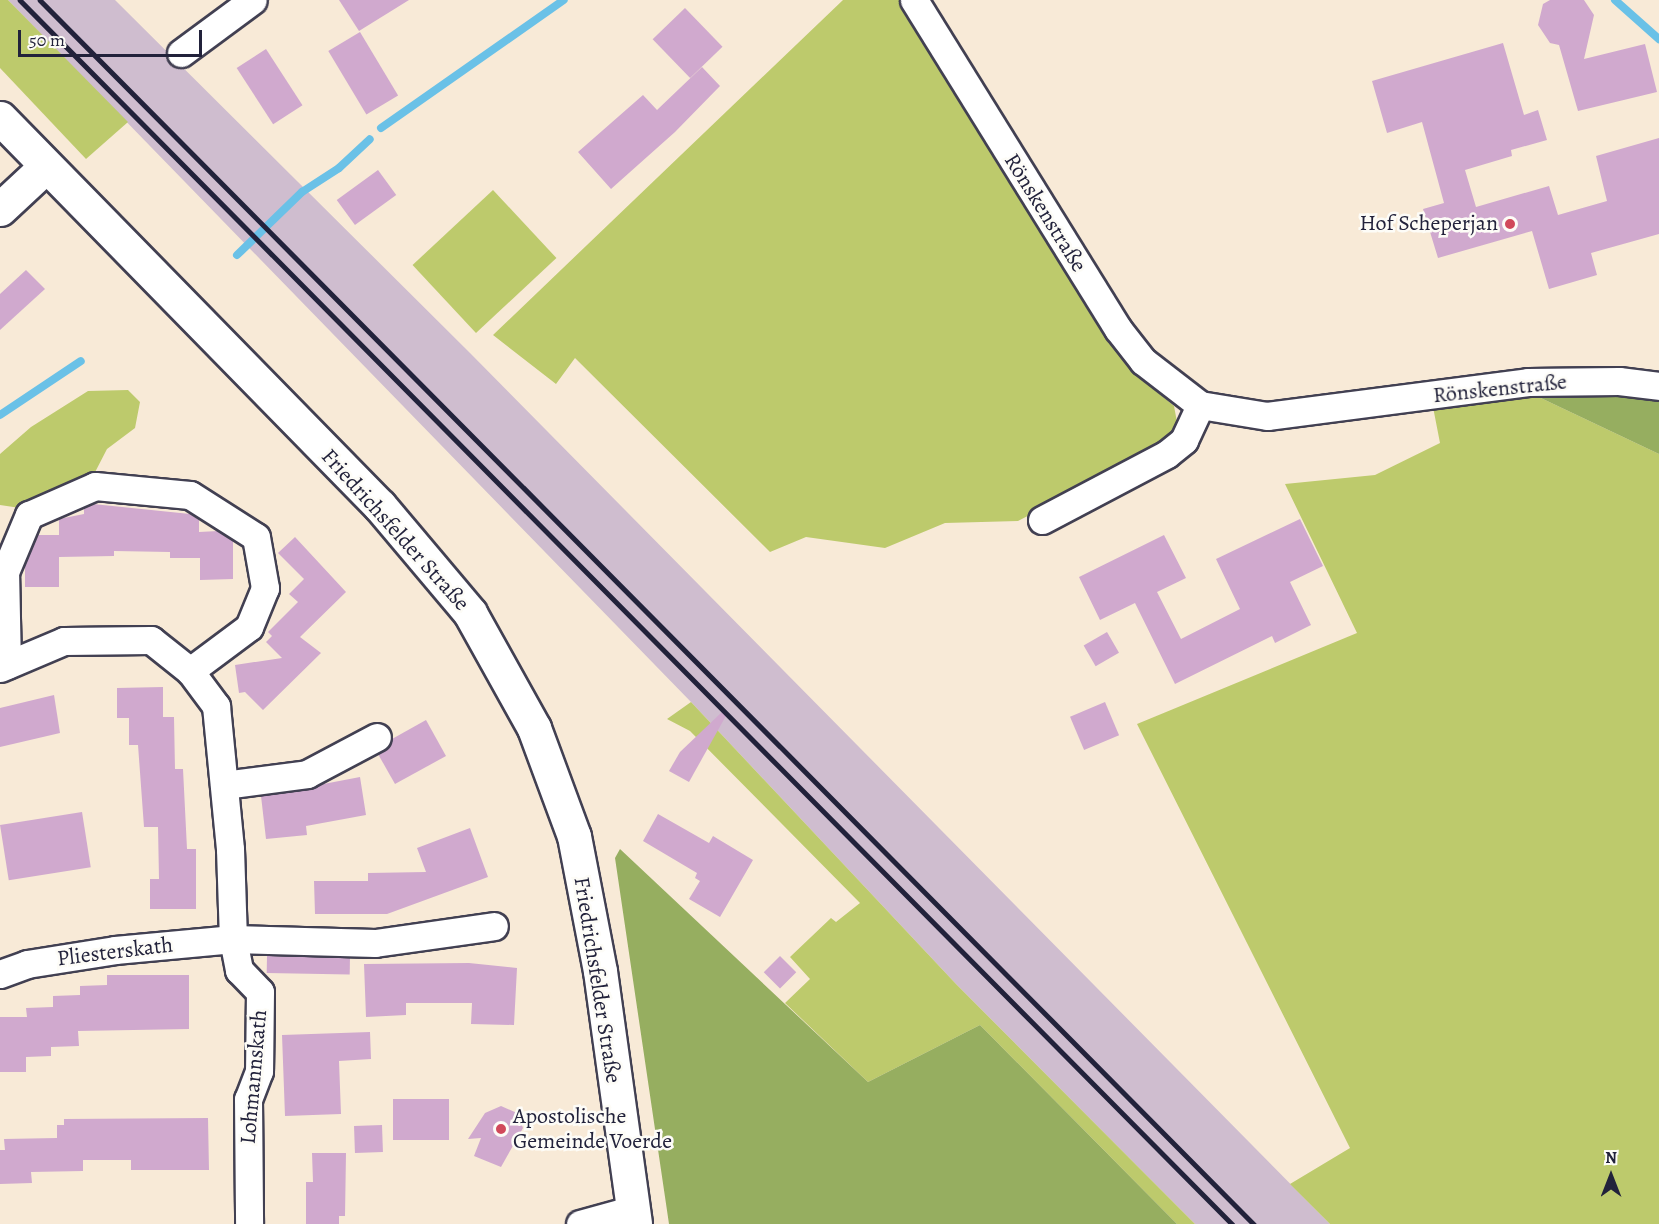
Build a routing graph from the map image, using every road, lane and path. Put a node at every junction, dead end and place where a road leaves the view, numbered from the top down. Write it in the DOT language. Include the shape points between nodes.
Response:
graph roads {
  1 [pos="253,0"];
  2 [pos="914,0"];
  3 [pos="182,53"];
  4 [pos="0,118"];
  5 [pos="45,167"];
  6 [pos="0,209"];
  7 [pos="1659,386"];
  8 [pos="1200,405"];
  9 [pos="1042,520"];
  10 [pos="3,666"];
  11 [pos="190,671"];
  12 [pos="377,737"];
  13 [pos="224,784"];
  14 [pos="494,926"];
  15 [pos="233,939"];
  16 [pos="0,974"];
  17 [pos="633,1217"];
  18 [pos="249,1224"];
  19 [pos="580,1224"];
  1 -- 3 [label="street"];
  2 -- 8 [label="street, Rönskenstraße" via="1118,329 1143,361"];
  4 -- 5 [label="main road, Friedrichsfelder Straße"];
  5 -- 6 [label="main road"];
  5 -- 17 [label="main road, Friedrichsfelder Straße" via="380,506 470,613 534,728 576,848 600,971"];
  7 -- 8 [label="street, Rönskenstraße" via="1619,381 1528,382 1267,416"];
  8 -- 9 [label="street" via="1184,440 1167,454"];
  10 -- 11 [label="street, Lohmannskath" via="64,641 151,640"];
  10 -- 11 [label="street, Lohmannskath" via="5,572 29,515 95,486 190,495 256,537 265,588 249,627"];
  11 -- 13 [label="street, Lohmannskath" via="216,706"];
  12 -- 13 [label="street" via="307,774"];
  13 -- 15 [label="street, Lohmannskath"];
  14 -- 15 [label="street" via="375,943"];
  15 -- 16 [label="street, Pliesterskath" via="115,950 27,964"];
  15 -- 18 [label="street, Lohmannskath" via="239,970 261,992 259,1071 248,1099"];
  17 -- 19 [label="street"];
}
